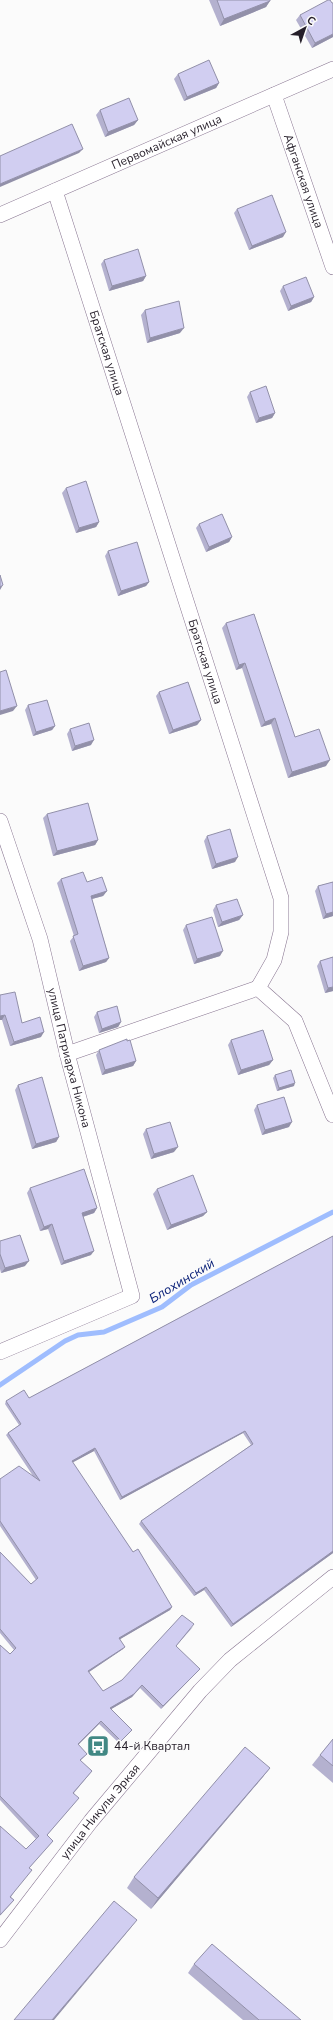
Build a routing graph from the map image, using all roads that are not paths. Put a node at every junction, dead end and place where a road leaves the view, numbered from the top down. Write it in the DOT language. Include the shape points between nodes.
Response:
graph roads {
  1 [pos="333,69"];
  2 [pos="274,95"];
  3 [pos="55,191"];
  4 [pos="0,215"];
  5 [pos="333,267"];
  6 [pos="0,821"];
  7 [pos="258,988"];
  8 [pos="67,1054"];
  9 [pos="333,1115"];
  10 [pos="0,1351"];
  11 [pos="333,1577"];
  12 [pos="0,1940"];
  1 -- 2 [label="street, Первомайская улица"];
  2 -- 3 [label="street, Первомайская улица"];
  2 -- 5 [label="street, Афганская улица"];
  3 -- 4 [label="street, Первомайская улица"];
  3 -- 7 [label="street, Братская улица" via="281,898 281,932 274,960"];
  6 -- 8 [label="street, улица Патриарха Никона" via="40,939"];
  7 -- 8 [label="street"];
  7 -- 9 [label="street" via="295,1022"];
  8 -- 10 [label="street, улица Патриарха Никона" via="132,1296"];
  11 -- 12 [label="street, улица Никулы Эркая" via="230,1660 200,1691 91,1821"];
}
